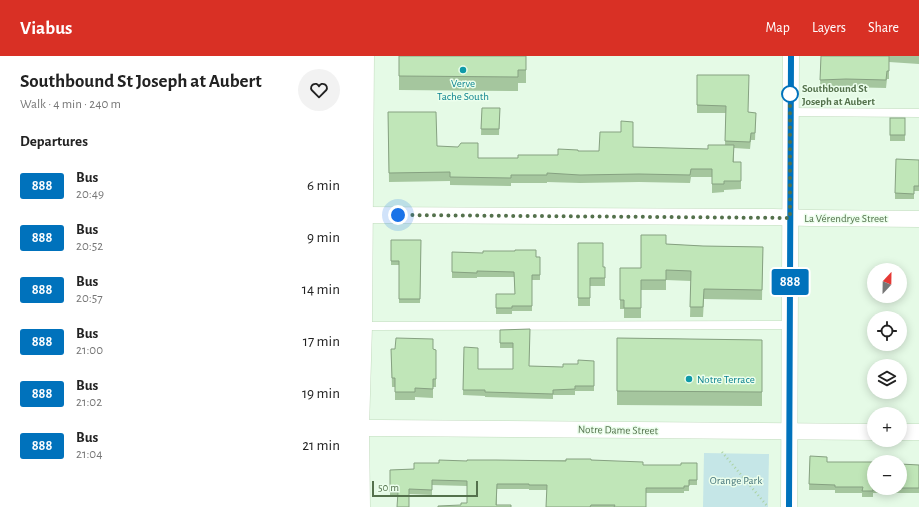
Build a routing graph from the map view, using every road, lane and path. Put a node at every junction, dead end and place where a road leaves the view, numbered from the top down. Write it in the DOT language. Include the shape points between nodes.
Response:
graph roads {
  1 [pos="366,56"];
  2 [pos="791,56"];
  3 [pos="790,112"];
  4 [pos="919,113"];
  5 [pos="365,215"];
  6 [pos="790,218"];
  7 [pos="919,219"];
  8 [pos="790,325"];
  9 [pos="364,326"];
  10 [pos="361,428"];
  11 [pos="789,432"];
  12 [pos="867,432"];
  13 [pos="907,432"];
  14 [pos="919,432"];
  15 [pos="722,452"];
  16 [pos="362,507"];
  17 [pos="768,507"];
  18 [pos="789,507"];
  1 -- 5 [label="street"];
  2 -- 3 [label="street"];
  3 -- 4 [label="lane"];
  3 -- 6 [label="street"];
  5 -- 6 [label="street, La Vérendrye Street"];
  5 -- 9 [label="street"];
  6 -- 7 [label="street, La Vérendrye Street"];
  6 -- 8 [label="street"];
  8 -- 9 [label="lane"];
  8 -- 11 [label="street"];
  9 -- 10 [label="street"];
  10 -- 11 [label="street, Notre Dame Street"];
  10 -- 16 [label="street"];
  11 -- 12 [label="street, Notre Dame Street"];
  11 -- 18 [label="street"];
  13 -- 14 [label="street"];
  15 -- 17 [label="path"];
}
